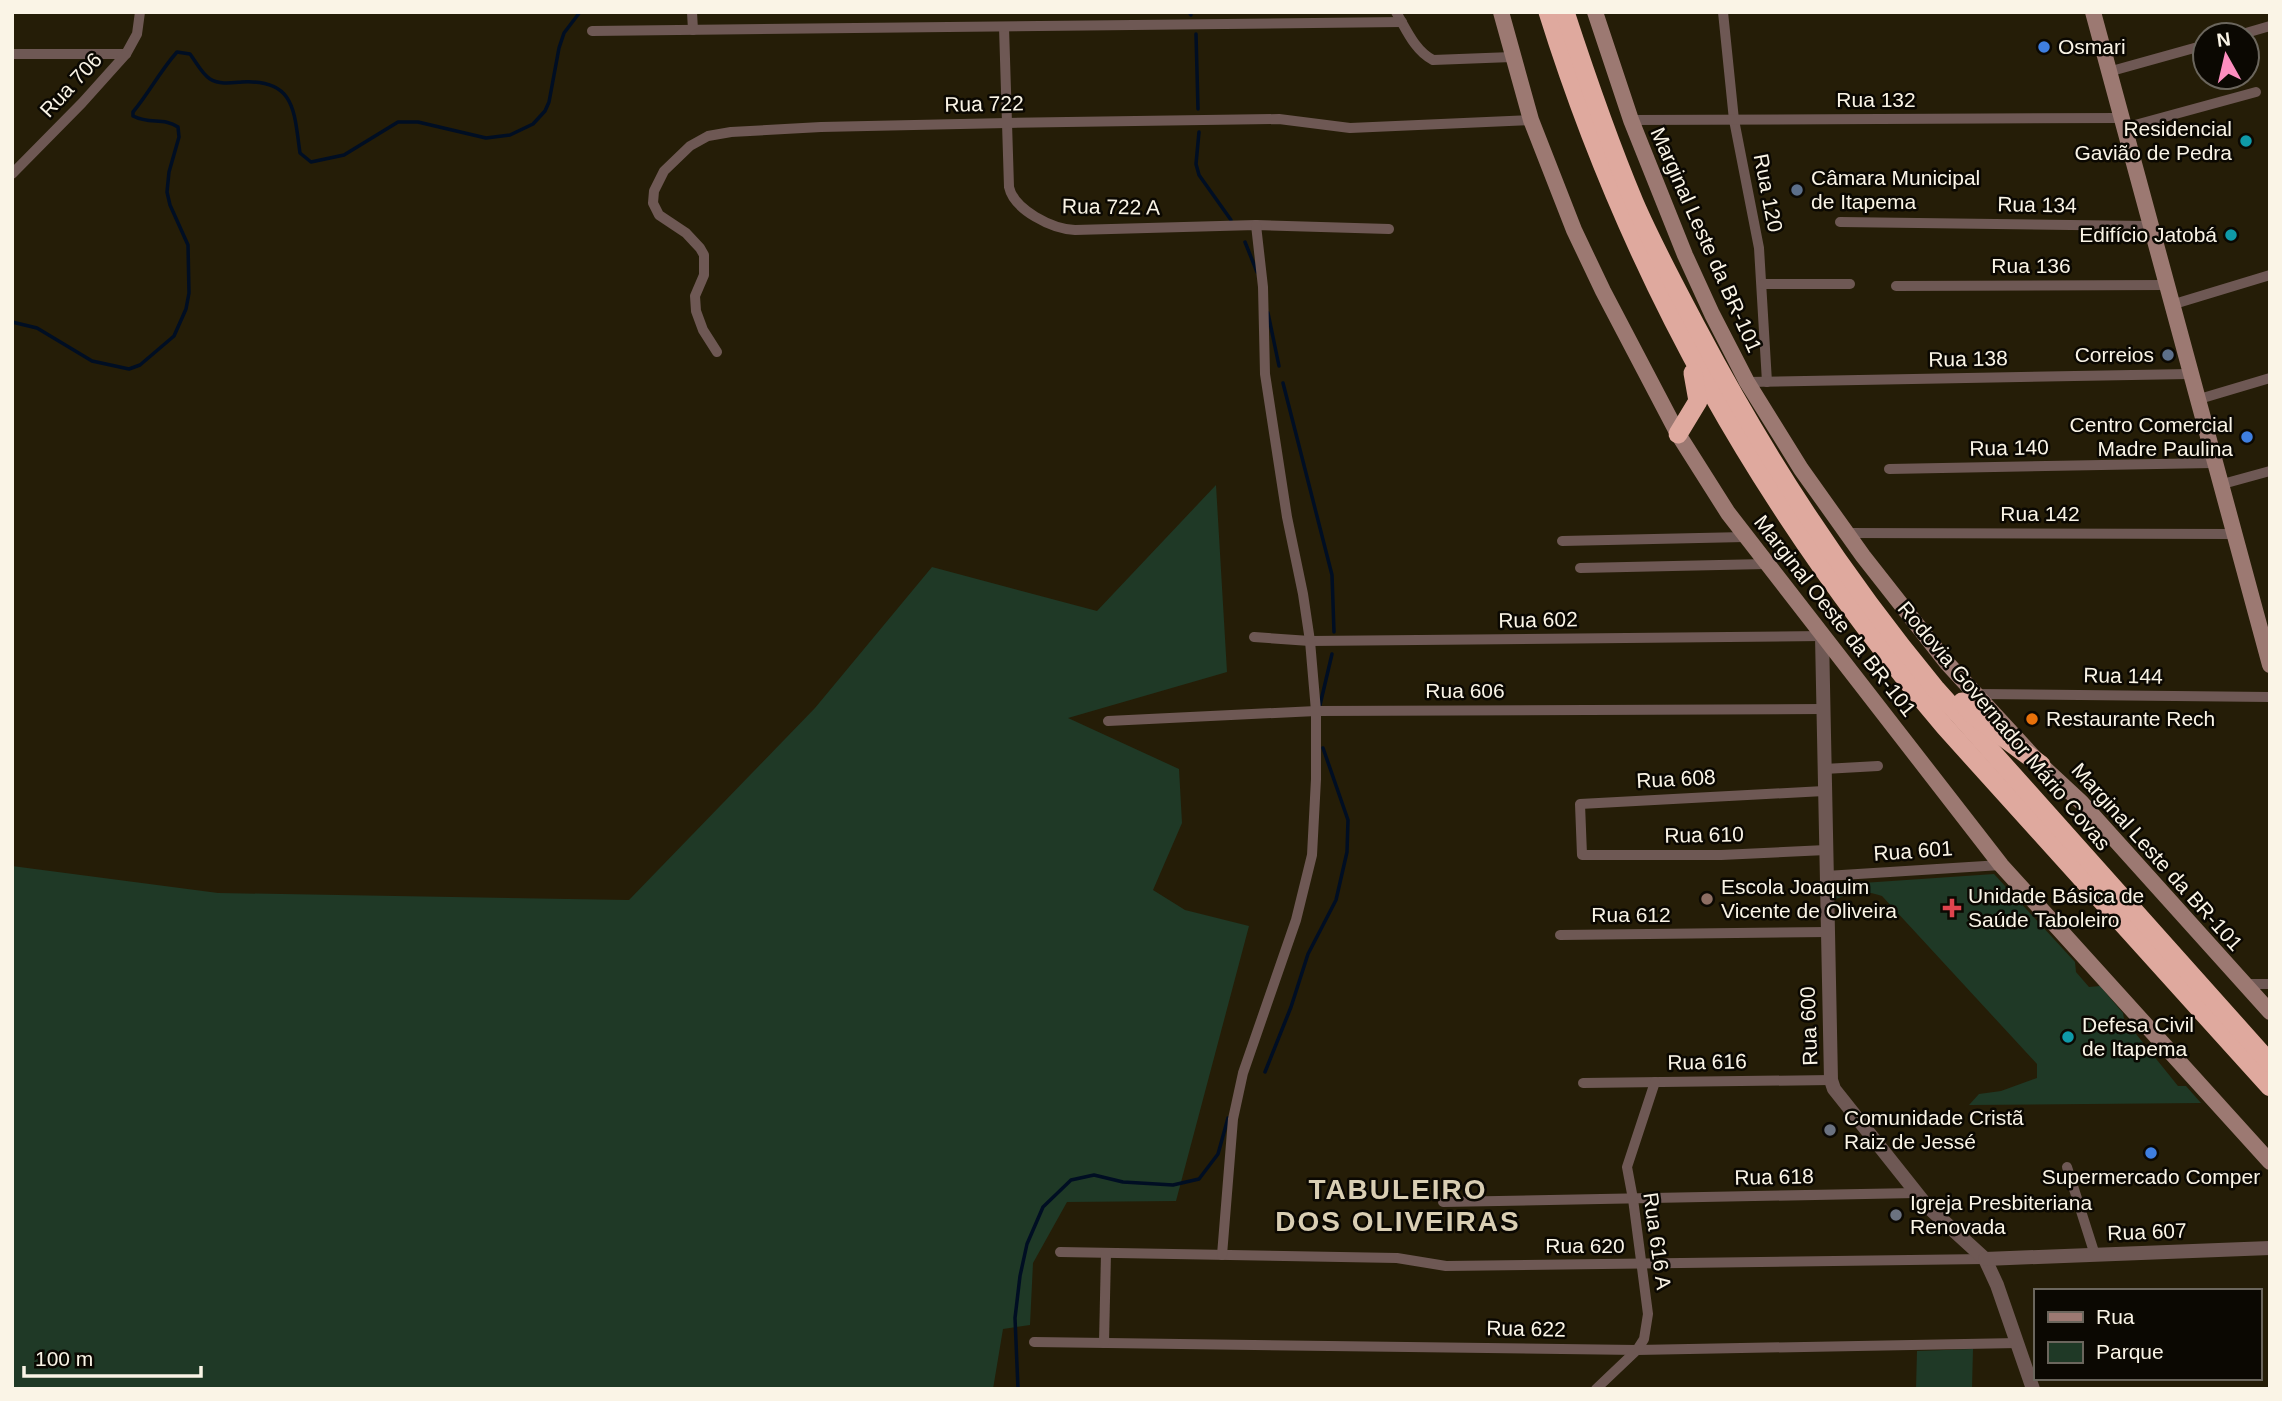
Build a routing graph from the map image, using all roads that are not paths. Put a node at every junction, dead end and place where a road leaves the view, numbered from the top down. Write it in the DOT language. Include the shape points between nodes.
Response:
graph roads {
  1 [pos="140,12"];
  2 [pos="692,12"];
  3 [pos="1501,12"];
  4 [pos="1548,12"];
  5 [pos="1565,12"];
  6 [pos="1595,12"];
  7 [pos="1723,12"];
  8 [pos="2093,12"];
  9 [pos="1399,17"];
  10 [pos="1004,27"];
  11 [pos="693,30"];
  12 [pos="592,31"];
  13 [pos="2191,49"];
  14 [pos="12,54"];
  15 [pos="127,54"];
  16 [pos="1513,57"];
  17 [pos="2108,72"];
  18 [pos="2256,92"];
  19 [pos="1531,120"];
  20 [pos="1631,120"];
  21 [pos="1734,120"];
  22 [pos="1007,123"];
  23 [pos="2122,123"];
  24 [pos="12,174"];
  25 [pos="1840,222"];
  26 [pos="1256,225"];
  27 [pos="2150,226"];
  28 [pos="1389,229"];
  29 [pos="2270,275"];
  30 [pos="1763,284"];
  31 [pos="1850,284"];
  32 [pos="2166,285"];
  33 [pos="1896,286"];
  34 [pos="2171,305"];
  35 [pos="717,352"];
  36 [pos="1688,352"];
  37 [pos="2189,374"];
  38 [pos="2270,378"];
  39 [pos="1747,382"];
  40 [pos="1767,382"];
  41 [pos="2196,400"];
  42 [pos="1678,434"];
  43 [pos="2213,463"];
  44 [pos="1889,469"];
  45 [pos="2270,471"];
  46 [pos="2220,485"];
  47 [pos="1846,533"];
  48 [pos="2234,534"];
  49 [pos="1745,537"];
  50 [pos="1562,541"];
  51 [pos="1766,564"];
  52 [pos="1580,568"];
  53 [pos="1879,615"];
  54 [pos="2265,629"];
  55 [pos="1822,636"];
  56 [pos="1254,637"];
  57 [pos="1310,641"];
  58 [pos="2270,665"];
  59 [pos="1976,694"];
  60 [pos="2270,696"];
  61 [pos="1823,709"];
  62 [pos="1316,711"];
  63 [pos="1108,721"];
  64 [pos="2041,765"];
  65 [pos="1878,766"];
  66 [pos="1824,769"];
  67 [pos="1824,791"];
  68 [pos="1826,850"];
  69 [pos="1582,855"];
  70 [pos="2001,865"];
  71 [pos="1826,876"];
  72 [pos="1828,932"];
  73 [pos="1560,934"];
  74 [pos="2243,984"];
  75 [pos="2270,984"];
  76 [pos="2270,1012"];
  77 [pos="2270,1063"];
  78 [pos="1831,1080"];
  79 [pos="1655,1082"];
  80 [pos="1583,1083"];
  81 [pos="2270,1087"];
  82 [pos="2270,1162"];
  83 [pos="2067,1167"];
  84 [pos="1916,1193"];
  85 [pos="1633,1199"];
  86 [pos="1443,1202"];
  87 [pos="2270,1248"];
  88 [pos="1060,1252"];
  89 [pos="1106,1253"];
  90 [pos="1222,1255"];
  91 [pos="2095,1255"];
  92 [pos="1985,1259"];
  93 [pos="1642,1265"];
  94 [pos="1034,1342"];
  95 [pos="1104,1343"];
  96 [pos="2018,1343"];
  97 [pos="1637,1350"];
  98 [pos="1596,1389"];
  99 [pos="2033,1389"];
  1 -- 15 [label="street, Rua 706" via="137,34"];
  2 -- 11 [label="street"];
  3 -- 16 [label="main road, Marginal Oeste da BR-101"];
  4 -- 36 [label="highway, Rodovia Governador Mário Covas" via="1609,185"];
  5 -- 53 [label="highway, Rodovia Governador Mário Covas" via="1612,146 1665,268 1780,475"];
  6 -- 20 [label="main road, Marginal Leste da BR-101"];
  7 -- 21 [label="street, Rua 120"];
  8 -- 17 [label="main road"];
  9 -- 10 [label="street"];
  9 -- 16 [label="street" via="1423,54 1433,60"];
  10 -- 11 [label="street"];
  10 -- 22 [label="street, Rua 722 A"];
  11 -- 12 [label="street"];
  13 -- 17 [label="street"];
  14 -- 15 [label="street"];
  15 -- 24 [label="street, Rua 706"];
  16 -- 19 [label="main road, Marginal Oeste da BR-101"];
  17 -- 23 [label="main road"];
  18 -- 23 [label="street, Rua 132"];
  19 -- 22 [label="street, Rua 722" via="1350,128 1267,119"];
  19 -- 42 [label="main road, Marginal Oeste da BR-101" via="1574,230"];
  20 -- 21 [label="street, Rua 132"];
  20 -- 39 [label="main road, Marginal Leste da BR-101" via="1690,267"];
  21 -- 23 [label="street, Rua 132"];
  21 -- 30 [label="street, Rua 120"];
  22 -- 26 [label="street, Rua 722 A" via="1010,193 1056,228"];
  22 -- 35 [label="street, Rua 722" via="731,132 708,136 691,146 664,171 653,203 659,215 686,233 704,255 696,311"];
  23 -- 27 [label="main road"];
  25 -- 27 [label="street, Rua 134"];
  26 -- 28 [label="street, Rua 722 A"];
  26 -- 57 [label="street" via="1265,374"];
  27 -- 32 [label="main road"];
  29 -- 34 [label="street"];
  30 -- 31 [label="street"];
  30 -- 40 [label="street, Rua 120"];
  32 -- 33 [label="street, Rua 136"];
  32 -- 34 [label="main road"];
  34 -- 37 [label="main road"];
  36 -- 42 [label="highway" via="1698,401"];
  36 -- 81 [label="highway, Rodovia Governador Mário Covas" via="1748,457 1901,674"];
  37 -- 40 [label="street, Rua 138"];
  37 -- 41 [label="main road"];
  38 -- 41 [label="street"];
  39 -- 40 [label="street, Rua 138"];
  39 -- 47 [label="main road, Marginal Leste da BR-101"];
  41 -- 43 [label="main road"];
  42 -- 49 [label="main road, Marginal Oeste da BR-101"];
  43 -- 44 [label="street, Rua 140"];
  43 -- 46 [label="main road"];
  45 -- 46 [label="street"];
  46 -- 48 [label="main road"];
  47 -- 48 [label="street, Rua 142"];
  47 -- 59 [label="main road, Marginal Leste da BR-101"];
  48 -- 54 [label="main road"];
  49 -- 50 [label="street"];
  49 -- 51 [label="main road, Marginal Oeste da BR-101"];
  51 -- 52 [label="street"];
  51 -- 55 [label="main road, Marginal Oeste da BR-101"];
  53 -- 64 [label="highway" via="1972,713"];
  53 -- 77 [label="highway, Rodovia Governador Mário Covas" via="1975,734"];
  54 -- 58 [label="main road"];
  55 -- 57 [label="street, Rua 602"];
  55 -- 61 [label="street, Rua 600"];
  55 -- 70 [label="main road, Marginal Oeste da BR-101"];
  56 -- 57 [label="street, Rua 602"];
  57 -- 62 [label="street"];
  59 -- 60 [label="street, Rua 144"];
  59 -- 64 [label="main road, Marginal Leste da BR-101"];
  61 -- 62 [label="street, Rua 606"];
  61 -- 66 [label="street, Rua 600"];
  62 -- 63 [label="street, Rua 606"];
  62 -- 90 [label="street" via="1312,855 1233,1119"];
  64 -- 74 [label="main road, Marginal Leste da BR-101" via="2073,793"];
  65 -- 66 [label="street"];
  66 -- 67 [label="street, Rua 600"];
  67 -- 68 [label="street, Rua 600"];
  67 -- 69 [label="street, Rua 608" via="1580,804"];
  68 -- 69 [label="street, Rua 610"];
  68 -- 71 [label="street, Rua 600"];
  70 -- 71 [label="street, Rua 601"];
  70 -- 82 [label="main road, Marginal Oeste da BR-101"];
  71 -- 72 [label="street, Rua 600"];
  72 -- 73 [label="street, Rua 612"];
  72 -- 78 [label="street, Rua 600"];
  74 -- 75 [label="street"];
  74 -- 76 [label="main road, Marginal Leste da BR-101"];
  78 -- 79 [label="street, Rua 616"];
  78 -- 84 [label="street, Rua 600" via="1845,1105"];
  79 -- 80 [label="street, Rua 616"];
  79 -- 85 [label="street, Rua 616 A" via="1627,1167"];
  83 -- 91 [label="street"];
  84 -- 85 [label="street, Rua 618"];
  84 -- 92 [label="street, Rua 600"];
  85 -- 86 [label="street, Rua 618"];
  85 -- 93 [label="street, Rua 616 A"];
  87 -- 91 [label="street, Rua 607"];
  88 -- 89 [label="street, Rua 620"];
  89 -- 90 [label="street, Rua 620"];
  89 -- 95 [label="street"];
  90 -- 93 [label="street, Rua 620" via="1397,1258 1446,1266"];
  91 -- 92 [label="street, Rua 607"];
  92 -- 93 [label="street, Rua 620"];
  92 -- 96 [label="street, Rua 600"];
  93 -- 97 [label="street, Rua 616 A" via="1648,1314"];
  94 -- 95 [label="street, Rua 622"];
  95 -- 97 [label="street, Rua 622"];
  96 -- 97 [label="street, Rua 622"];
  96 -- 99 [label="street, Rua 600"];
  97 -- 98 [label="street, Rua 616 A"];
}
